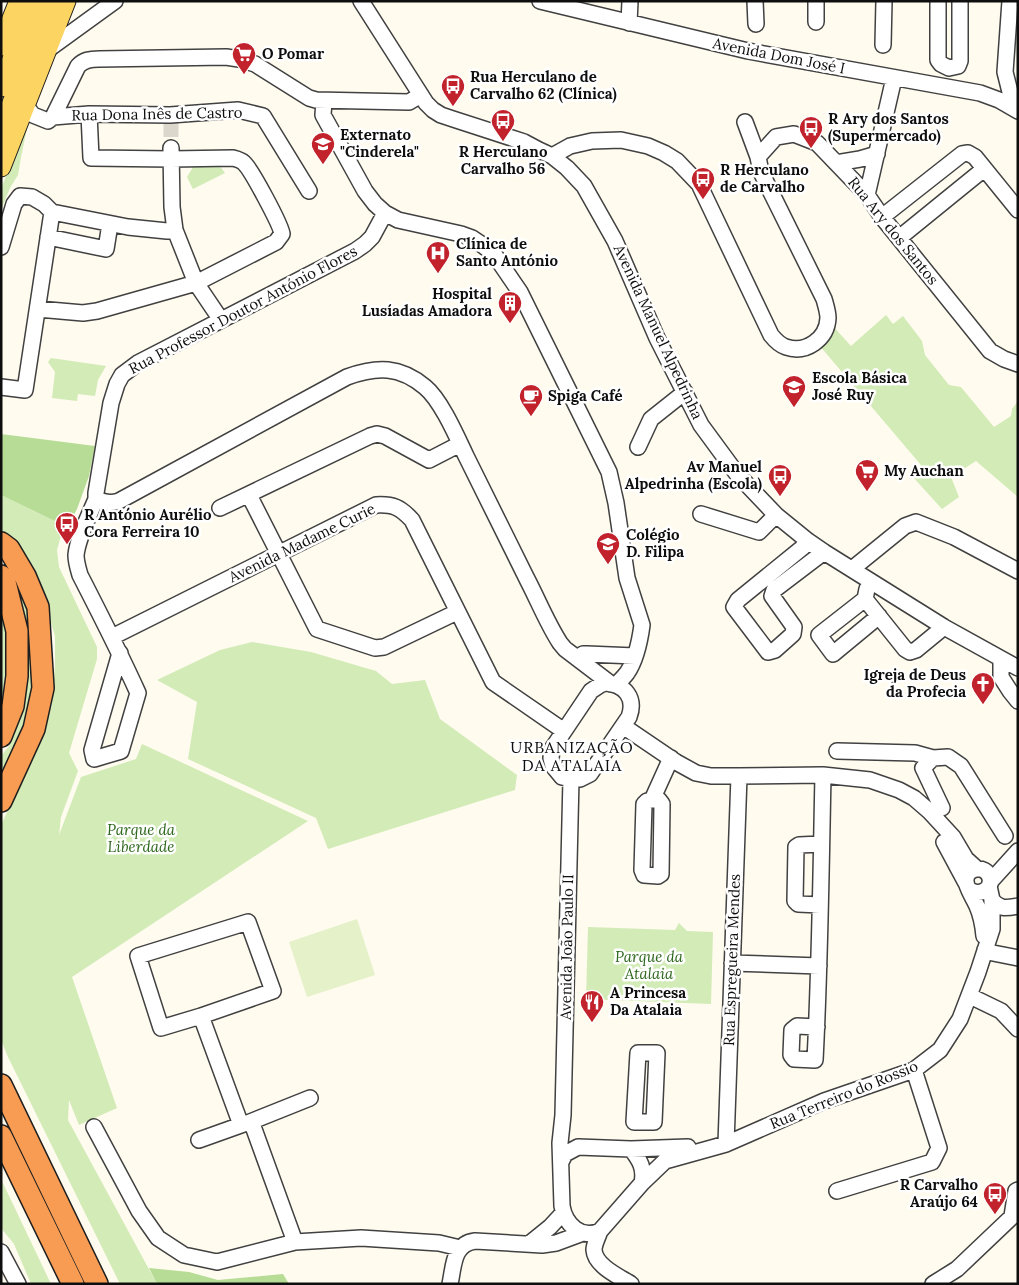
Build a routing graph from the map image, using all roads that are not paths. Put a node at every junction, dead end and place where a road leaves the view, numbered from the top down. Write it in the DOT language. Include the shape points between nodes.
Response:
graph roads {
  1 [pos="51,1"];
  2 [pos="66,1"];
  3 [pos="116,1"];
  4 [pos="361,1"];
  5 [pos="540,1"];
  6 [pos="630,1"];
  7 [pos="755,1"];
  8 [pos="816,1"];
  9 [pos="884,1"];
  10 [pos="938,1"];
  11 [pos="960,1"];
  12 [pos="1010,1"];
  13 [pos="22,2"];
  14 [pos="568,5"];
  15 [pos="816,22"];
  16 [pos="629,23"];
  17 [pos="756,24"];
  18 [pos="883,45"];
  19 [pos="1,46"];
  20 [pos="46,51"];
  21 [pos="949,68"];
  22 [pos="894,78"];
  23 [pos="1006,78"];
  24 [pos="1,87"];
  25 [pos="945,87"];
  26 [pos="421,95"];
  27 [pos="993,98"];
  28 [pos="324,101"];
  29 [pos="25,105"];
  30 [pos="1018,109"];
  31 [pos="89,114"];
  32 [pos="53,117"];
  33 [pos="745,122"];
  34 [pos="1,131"];
  35 [pos="171,154"];
  36 [pos="877,154"];
  37 [pos="552,156"];
  38 [pos="758,157"];
  39 [pos="3,160"];
  40 [pos="836,163"];
  41 [pos="984,169"];
  42 [pos="309,191"];
  43 [pos="867,196"];
  44 [pos="1018,210"];
  45 [pos="52,212"];
  46 [pos="385,213"];
  47 [pos="882,217"];
  48 [pos="110,224"];
  49 [pos="176,230"];
  50 [pos="48,237"];
  51 [pos="899,238"];
  52 [pos="1,247"];
  53 [pos="196,283"];
  54 [pos="38,308"];
  55 [pos="221,320"];
  56 [pos="1018,364"];
  57 [pos="1,387"];
  58 [pos="684,392"];
  59 [pos="460,444"];
  60 [pos="638,447"];
  61 [pos="249,494"];
  62 [pos="96,499"];
  63 [pos="220,508"];
  64 [pos="701,514"];
  65 [pos="776,516"];
  66 [pos="808,541"];
  67 [pos="1,543"];
  68 [pos="824,552"];
  69 [pos="279,553"];
  70 [pos="852,569"];
  71 [pos="1018,571"];
  72 [pos="1,576"];
  73 [pos="869,580"];
  74 [pos="865,599"];
  75 [pos="457,612"];
  76 [pos="880,616"];
  77 [pos="944,628"];
  78 [pos="112,637"];
  79 [pos="120,653"];
  80 [pos="635,656"];
  81 [pos="577,658"];
  82 [pos="1002,659"];
  83 [pos="1018,668"];
  84 [pos="613,684"];
  85 [pos="1018,701"];
  86 [pos="623,726"];
  87 [pos="564,731"];
  88 [pos="1,736"];
  89 [pos="837,751"];
  90 [pos="670,758"];
  91 [pos="933,758"];
  92 [pos="823,775"];
  93 [pos="739,776"];
  94 [pos="571,779"];
  95 [pos="652,800"];
  96 [pos="1,801"];
  97 [pos="929,811"];
  98 [pos="1005,836"];
  99 [pos="822,844"];
  100 [pos="1018,851"];
  101 [pos="986,881"];
  102 [pos="968,886"];
  103 [pos="820,905"];
  104 [pos="1018,906"];
  105 [pos="985,950"];
  106 [pos="1018,958"];
  107 [pos="732,963"];
  108 [pos="819,966"];
  109 [pos="970,996"];
  110 [pos="1012,1013"];
  111 [pos="201,1016"];
  112 [pos="817,1027"];
  113 [pos="1018,1029"];
  114 [pos="914,1070"];
  115 [pos="1,1085"];
  116 [pos="310,1098"];
  117 [pos="563,1115"];
  118 [pos="646,1122"];
  119 [pos="246,1124"];
  120 [pos="94,1127"];
  121 [pos="1,1136"];
  122 [pos="199,1140"];
  123 [pos="726,1144"];
  124 [pos="578,1147"];
  125 [pos="637,1149"];
  126 [pos="7,1154"];
  127 [pos="561,1162"];
  128 [pos="642,1182"];
  129 [pos="1018,1190"];
  130 [pos="837,1191"];
  131 [pos="563,1213"];
  132 [pos="1015,1214"];
  133 [pos="600,1231"];
  134 [pos="583,1233"];
  135 [pos="295,1242"];
  136 [pos="529,1244"];
  137 [pos="460,1248"];
  138 [pos="1,1252"];
  139 [pos="18,1284"];
  140 [pos="74,1284"];
  141 [pos="97,1284"];
  142 [pos="450,1284"];
  143 [pos="631,1284"];
  144 [pos="933,1284"];
  1 -- 34 [label="main road"];
  2 -- 20 [label="main road"];
  3 -- 20 [label="street"];
  4 -- 26 [label="street, Avenida Manuel Alpedrinha"];
  5 -- 14 [label="street, Avenida Dom José I"];
  6 -- 16 [label="street"];
  7 -- 17 [label="street"];
  8 -- 15 [label="street"];
  9 -- 18 [label="street"];
  10 -- 21 [label="street" via="938,60"];
  11 -- 21 [label="street" via="960,62 958,66"];
  12 -- 23 [label="street"];
  13 -- 19 [label="main road"];
  13 -- 24 [label="main road"];
  14 -- 16 [label="street, Avenida Dom José I"];
  16 -- 22 [label="street, Avenida Dom José I" via="748,51"];
  20 -- 29 [label="main road"];
  21 -- 25 [label="street"];
  22 -- 25 [label="street, Avenida Dom José I"];
  22 -- 36 [label="street"];
  23 -- 27 [label="street"];
  23 -- 30 [label="street"];
  25 -- 27 [label="street, Avenida Dom José I"];
  26 -- 28 [label="street" via="409,102"];
  26 -- 37 [label="street, Avenida Manuel Alpedrinha" via="441,115 524,142"];
  27 -- 30 [label="street, Avenida Dom José I"];
  28 -- 32 [label="street" via="308,98 255,64 239,59 88,60 81,62 75,71"];
  28 -- 46 [label="street" via="323,115 365,191"];
  29 -- 32 [label="street, Rua Dona Inês de Castro" via="33,115 48,122"];
  29 -- 39 [label="main road"];
  31 -- 32 [label="street, Rua Dona Inês de Castro"];
  31 -- 35 [label="street" via="90,158"];
  31 -- 42 [label="street, Rua Dona Inês de Castro" via="171,118 238,110 263,116"];
  33 -- 38 [label="street"];
  35 -- 49 [label="street"];
  35 -- 53 [label="street" via="239,159 248,168 282,231 276,242"];
  36 -- 40 [label="street"];
  36 -- 43 [label="street"];
  37 -- 38 [label="street" via="570,146 621,140 648,146 677,161 699,184 771,335 787,347 803,348 823,336 827,309 761,172"];
  37 -- 58 [label="street, Avenida Manuel Alpedrinha" via="584,186 615,241"];
  38 -- 40 [label="street, Rua Ary dos Santos" via="776,137 794,134 818,143"];
  40 -- 43 [label="street, Rua Ary dos Santos"];
  41 -- 44 [label="street"];
  41 -- 47 [label="street" via="976,157 962,154"];
  41 -- 51 [label="street"];
  43 -- 47 [label="street, Rua Ary dos Santos"];
  45 -- 48 [label="street"];
  45 -- 50 [label="street"];
  45 -- 52 [label="street" via="32,197 20,196 14,204"];
  46 -- 55 [label="street, Rua Professor Doutor António Flores" via="372,237 355,251"];
  46 -- 80 [label="street" via="398,220 461,234 481,244 494,254 520,292 609,472 627,578 642,625"];
  47 -- 51 [label="street, Rua Ary dos Santos"];
  48 -- 49 [label="street"];
  48 -- 50 [label="street" via="106,249"];
  49 -- 53 [label="street"];
  50 -- 54 [label="street"];
  51 -- 56 [label="street, Rua Ary dos Santos" via="990,350"];
  53 -- 54 [label="street" via="97,311 82,313"];
  53 -- 55 [label="street"];
  54 -- 57 [label="street" via="25,390"];
  55 -- 62 [label="street, Rua Professor Doutor António Flores" via="138,363 122,376 111,403"];
  58 -- 60 [label="street" via="651,419"];
  58 -- 65 [label="street, Avenida Manuel Alpedrinha" via="701,425 737,474"];
  59 -- 61 [label="street" via="429,460 377,434"];
  59 -- 62 [label="street" via="440,406 425,387 398,372 371,370 347,376 118,501 107,503"];
  59 -- 81 [label="street" via="556,638"];
  61 -- 63 [label="street"];
  61 -- 69 [label="street"];
  62 -- 78 [label="street, Rua Professor Doutor António Flores" via="76,557 80,574"];
  64 -- 65 [label="street" via="759,532"];
  65 -- 66 [label="street, Avenida Manuel Alpedrinha"];
  66 -- 68 [label="street, Avenida Manuel Alpedrinha"];
  66 -- 68 [label="street" via="738,600 734,607 768,652 794,634 794,627 772,596 774,590"];
  67 -- 96 [label="highway" via="9,549 25,576 38,607 43,688 34,729"];
  68 -- 70 [label="street, Avenida Manuel Alpedrinha"];
  69 -- 75 [label="street" via="318,629 375,648 384,647"];
  69 -- 75 [label="street, Avenida Madame Curie" via="376,505 395,506 412,520"];
  69 -- 78 [label="street, Avenida Madame Curie"];
  70 -- 71 [label="street" via="905,526 916,522 954,537"];
  70 -- 73 [label="street, Avenida Manuel Alpedrinha"];
  72 -- 88 [label="highway" via="17,640 13,706"];
  73 -- 74 [label="street"];
  73 -- 77 [label="street, Avenida Manuel Alpedrinha"];
  74 -- 76 [label="street"];
  74 -- 76 [label="street" via="819,635 834,654"];
  75 -- 87 [label="street, Avenida Madame Curie" via="493,682"];
  76 -- 77 [label="street" via="910,652"];
  77 -- 82 [label="street, Avenida Manuel Alpedrinha"];
  78 -- 79 [label="street, Rua Professor Doutor António Flores"];
  79 -- 79 [label="street, Rua Professor Doutor António Flores" via="92,750 94,759 122,751 138,693"];
  80 -- 81 [label="street" via="583,654"];
  80 -- 84 [label="street" via="627,674"];
  81 -- 84 [label="street"];
  82 -- 83 [label="street, Avenida Manuel Alpedrinha"];
  82 -- 85 [label="street" via="1001,677"];
  84 -- 86 [label="street" via="625,691 631,700 631,711"];
  84 -- 87 [label="street" via="600,685 591,691"];
  86 -- 90 [label="street"];
  86 -- 94 [label="street" via="590,774"];
  87 -- 94 [label="street" via="552,748 551,758 556,772"];
  89 -- 91 [label="street" via="915,753"];
  90 -- 93 [label="street" via="696,773"];
  90 -- 95 [label="street"];
  91 -- 97 [label="street" via="923,768 942,808"];
  91 -- 98 [label="street" via="948,757 961,766"];
  92 -- 93 [label="street"];
  92 -- 97 [label="street" via="870,780 899,790"];
  92 -- 99 [label="street"];
  93 -- 107 [label="street, Rua Espregueira Mendes"];
  94 -- 117 [label="street, Avenida João Paulo II"];
  97 -- 101 [label="street"];
  97 -- 102 [label="street"];
  99 -- 103 [label="street"];
  99 -- 103 [label="street" via="796,847 795,901"];
  100 -- 101 [label="street"];
  101 -- 102 [label="street" via="987,889 980,893 973,892"];
  101 -- 102 [label="street" via="970,872 967,875"];
  101 -- 104 [label="street" via="1000,908"];
  101 -- 105 [label="street, Rua Terreiro do Rossio" via="992,928"];
  102 -- 105 [label="street" via="981,917"];
  103 -- 108 [label="street"];
  105 -- 106 [label="street"];
  105 -- 109 [label="street, Rua Terreiro do Rossio"];
  107 -- 108 [label="street"];
  107 -- 123 [label="street, Rua Espregueira Mendes"];
  108 -- 112 [label="street"];
  109 -- 110 [label="street"];
  109 -- 114 [label="street, Rua Terreiro do Rossio" via="940,1050"];
  110 -- 113 [label="street"];
  111 -- 111 [label="street" via="161,1028 138,956 248,922 273,991"];
  111 -- 119 [label="street"];
  112 -- 112 [label="street" via="815,1060 794,1059 791,1055 792,1030 797,1026"];
  114 -- 123 [label="street, Rua Terreiro do Rossio" via="824,1100"];
  114 -- 130 [label="street" via="939,1148 932,1162"];
  115 -- 141 [label="highway"];
  116 -- 119 [label="street"];
  117 -- 124 [label="street, Avenida João Paulo II" via="566,1128"];
  117 -- 127 [label="street, Avenida João Paulo II"];
  118 -- 125 [label="street"];
  119 -- 122 [label="street"];
  119 -- 135 [label="street" via="254,1129 261,1145"];
  120 -- 135 [label="street" via="158,1238 184,1256 217,1262"];
  121 -- 126 [label="highway"];
  123 -- 125 [label="street, Rua Terreiro do Rossio"];
  123 -- 128 [label="street, Rua Terreiro do Rossio" via="665,1161"];
  124 -- 125 [label="street"];
  124 -- 127 [label="street" via="565,1154"];
  125 -- 128 [label="street" via="644,1174"];
  126 -- 140 [label="highway"];
  127 -- 131 [label="street"];
  128 -- 133 [label="street"];
  129 -- 132 [label="street"];
  131 -- 134 [label="street" via="568,1222"];
  131 -- 136 [label="street"];
  132 -- 144 [label="street" via="957,1269"];
  133 -- 134 [label="street"];
  133 -- 143 [label="street" via="594,1251 597,1258 602,1265"];
  134 -- 136 [label="street" via="556,1243"];
  135 -- 137 [label="street" via="361,1238 439,1243"];
  136 -- 137 [label="street" via="476,1241"];
  137 -- 142 [label="street"];
  138 -- 139 [label="street"];
}
